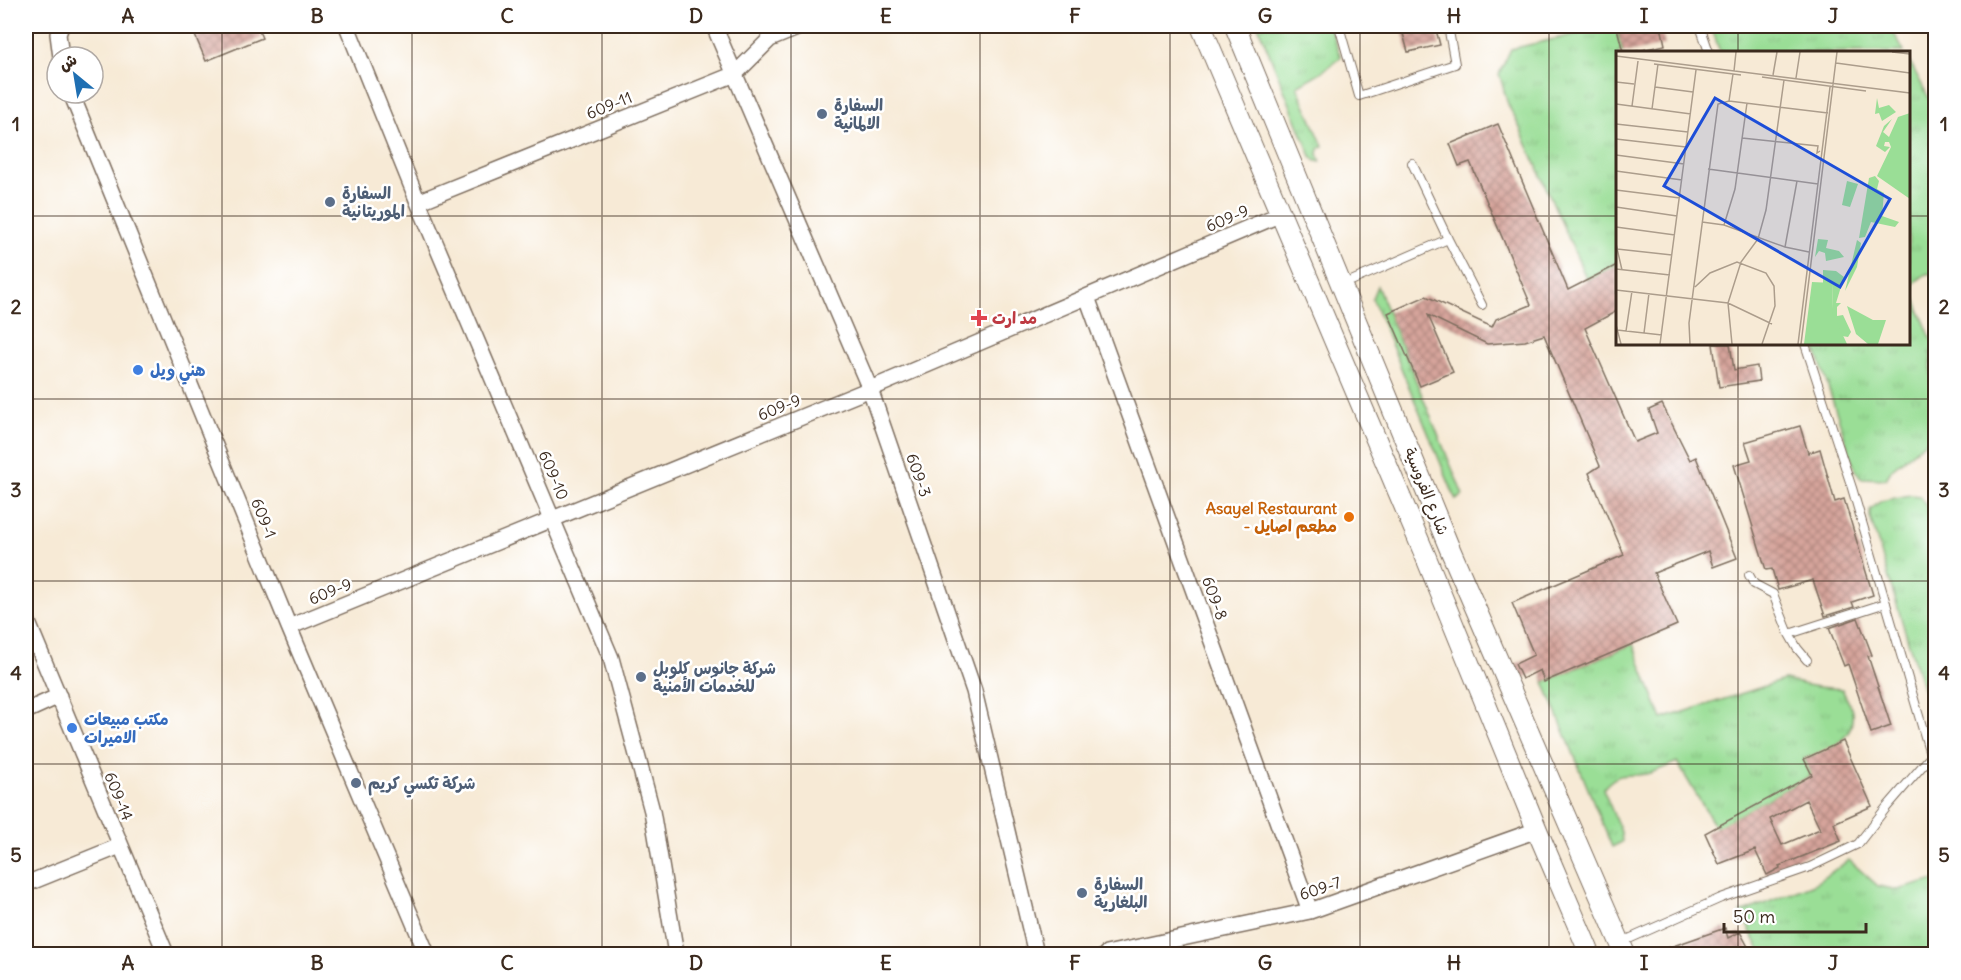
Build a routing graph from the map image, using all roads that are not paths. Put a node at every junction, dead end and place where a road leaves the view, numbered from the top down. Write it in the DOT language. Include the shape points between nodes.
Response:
graph roads {
  1 [pos="61,26"];
  2 [pos="347,26"];
  3 [pos="714,26"];
  4 [pos="802,26"];
  5 [pos="1202,26"];
  6 [pos="1235,26"];
  7 [pos="1339,26"];
  8 [pos="1448,26"];
  9 [pos="1700,26"];
  10 [pos="59,45"];
  11 [pos="1709,51"];
  12 [pos="735,74"];
  13 [pos="76,105"];
  14 [pos="1412,163"];
  15 [pos="418,202"];
  16 [pos="1281,214"];
  17 [pos="1449,239"];
  18 [pos="1342,285"];
  19 [pos="1087,297"];
  20 [pos="1482,305"];
  21 [pos="1805,345"];
  22 [pos="870,389"];
  23 [pos="554,519"];
  24 [pos="1449,547"];
  25 [pos="1425,555"];
  26 [pos="1749,575"];
  27 [pos="1886,603"];
  28 [pos="26,618"];
  29 [pos="289,627"];
  30 [pos="1789,634"];
  31 [pos="1807,660"];
  32 [pos="59,696"];
  33 [pos="26,711"];
  34 [pos="1931,756"];
  35 [pos="1935,774"];
  36 [pos="1537,830"];
  37 [pos="120,846"];
  38 [pos="26,884"];
  39 [pos="1310,911"];
  40 [pos="1622,949"];
  41 [pos="166,954"];
  42 [pos="427,954"];
  43 [pos="676,954"];
  44 [pos="1036,954"];
  45 [pos="1106,954"];
  46 [pos="1590,954"];
  1 -- 10 [label="street"];
  2 -- 15 [label="street, 609-10"];
  3 -- 12 [label="street, 609-3"];
  4 -- 12 [label="street, 609-11" via="770,39"];
  5 -- 16 [label="street, شارع الفروسية"];
  6 -- 18 [label="street, شارع الفروسية"];
  7 -- 8 [label="lane" via="1359,96 1455,64"];
  9 -- 11 [label="lane"];
  12 -- 15 [label="street, 609-11"];
  12 -- 22 [label="street, 609-3"];
  13 -- 29 [label="street, 609-1"];
  14 -- 17 [label="lane"];
  15 -- 23 [label="street, 609-10"];
  16 -- 19 [label="street, 609-9"];
  16 -- 25 [label="street, شارع الفروسية"];
  17 -- 18 [label="lane"];
  17 -- 20 [label="lane"];
  18 -- 24 [label="street, شارع الفروسية"];
  19 -- 22 [label="street, 609-9"];
  19 -- 39 [label="street, 609-8"];
  21 -- 27 [label="lane"];
  22 -- 23 [label="street, 609-9"];
  22 -- 44 [label="street, 609-3" via="974,691"];
  23 -- 29 [label="street, 609-9"];
  23 -- 43 [label="street, 609-10" via="610,658 652,811"];
  24 -- 25 [label="street"];
  24 -- 40 [label="street, شارع الفروسية"];
  25 -- 36 [label="street, شارع الفروسية"];
  26 -- 30 [label="lane" via="1754,584 1773,594"];
  27 -- 30 [label="lane"];
  27 -- 34 [label="lane"];
  28 -- 32 [label="street, 609-14"];
  29 -- 42 [label="street, 609-1"];
  30 -- 31 [label="lane"];
  32 -- 33 [label="street"];
  32 -- 37 [label="street, 609-14"];
  34 -- 35 [label="lane"];
  34 -- 40 [label="lane" via="1858,844 1810,867 1721,898"];
  36 -- 39 [label="street, 609-7"];
  36 -- 46 [label="street, شارع الفروسية"];
  37 -- 38 [label="street"];
  37 -- 41 [label="street, 609-14"];
  39 -- 45 [label="street, 609-7"];
}
